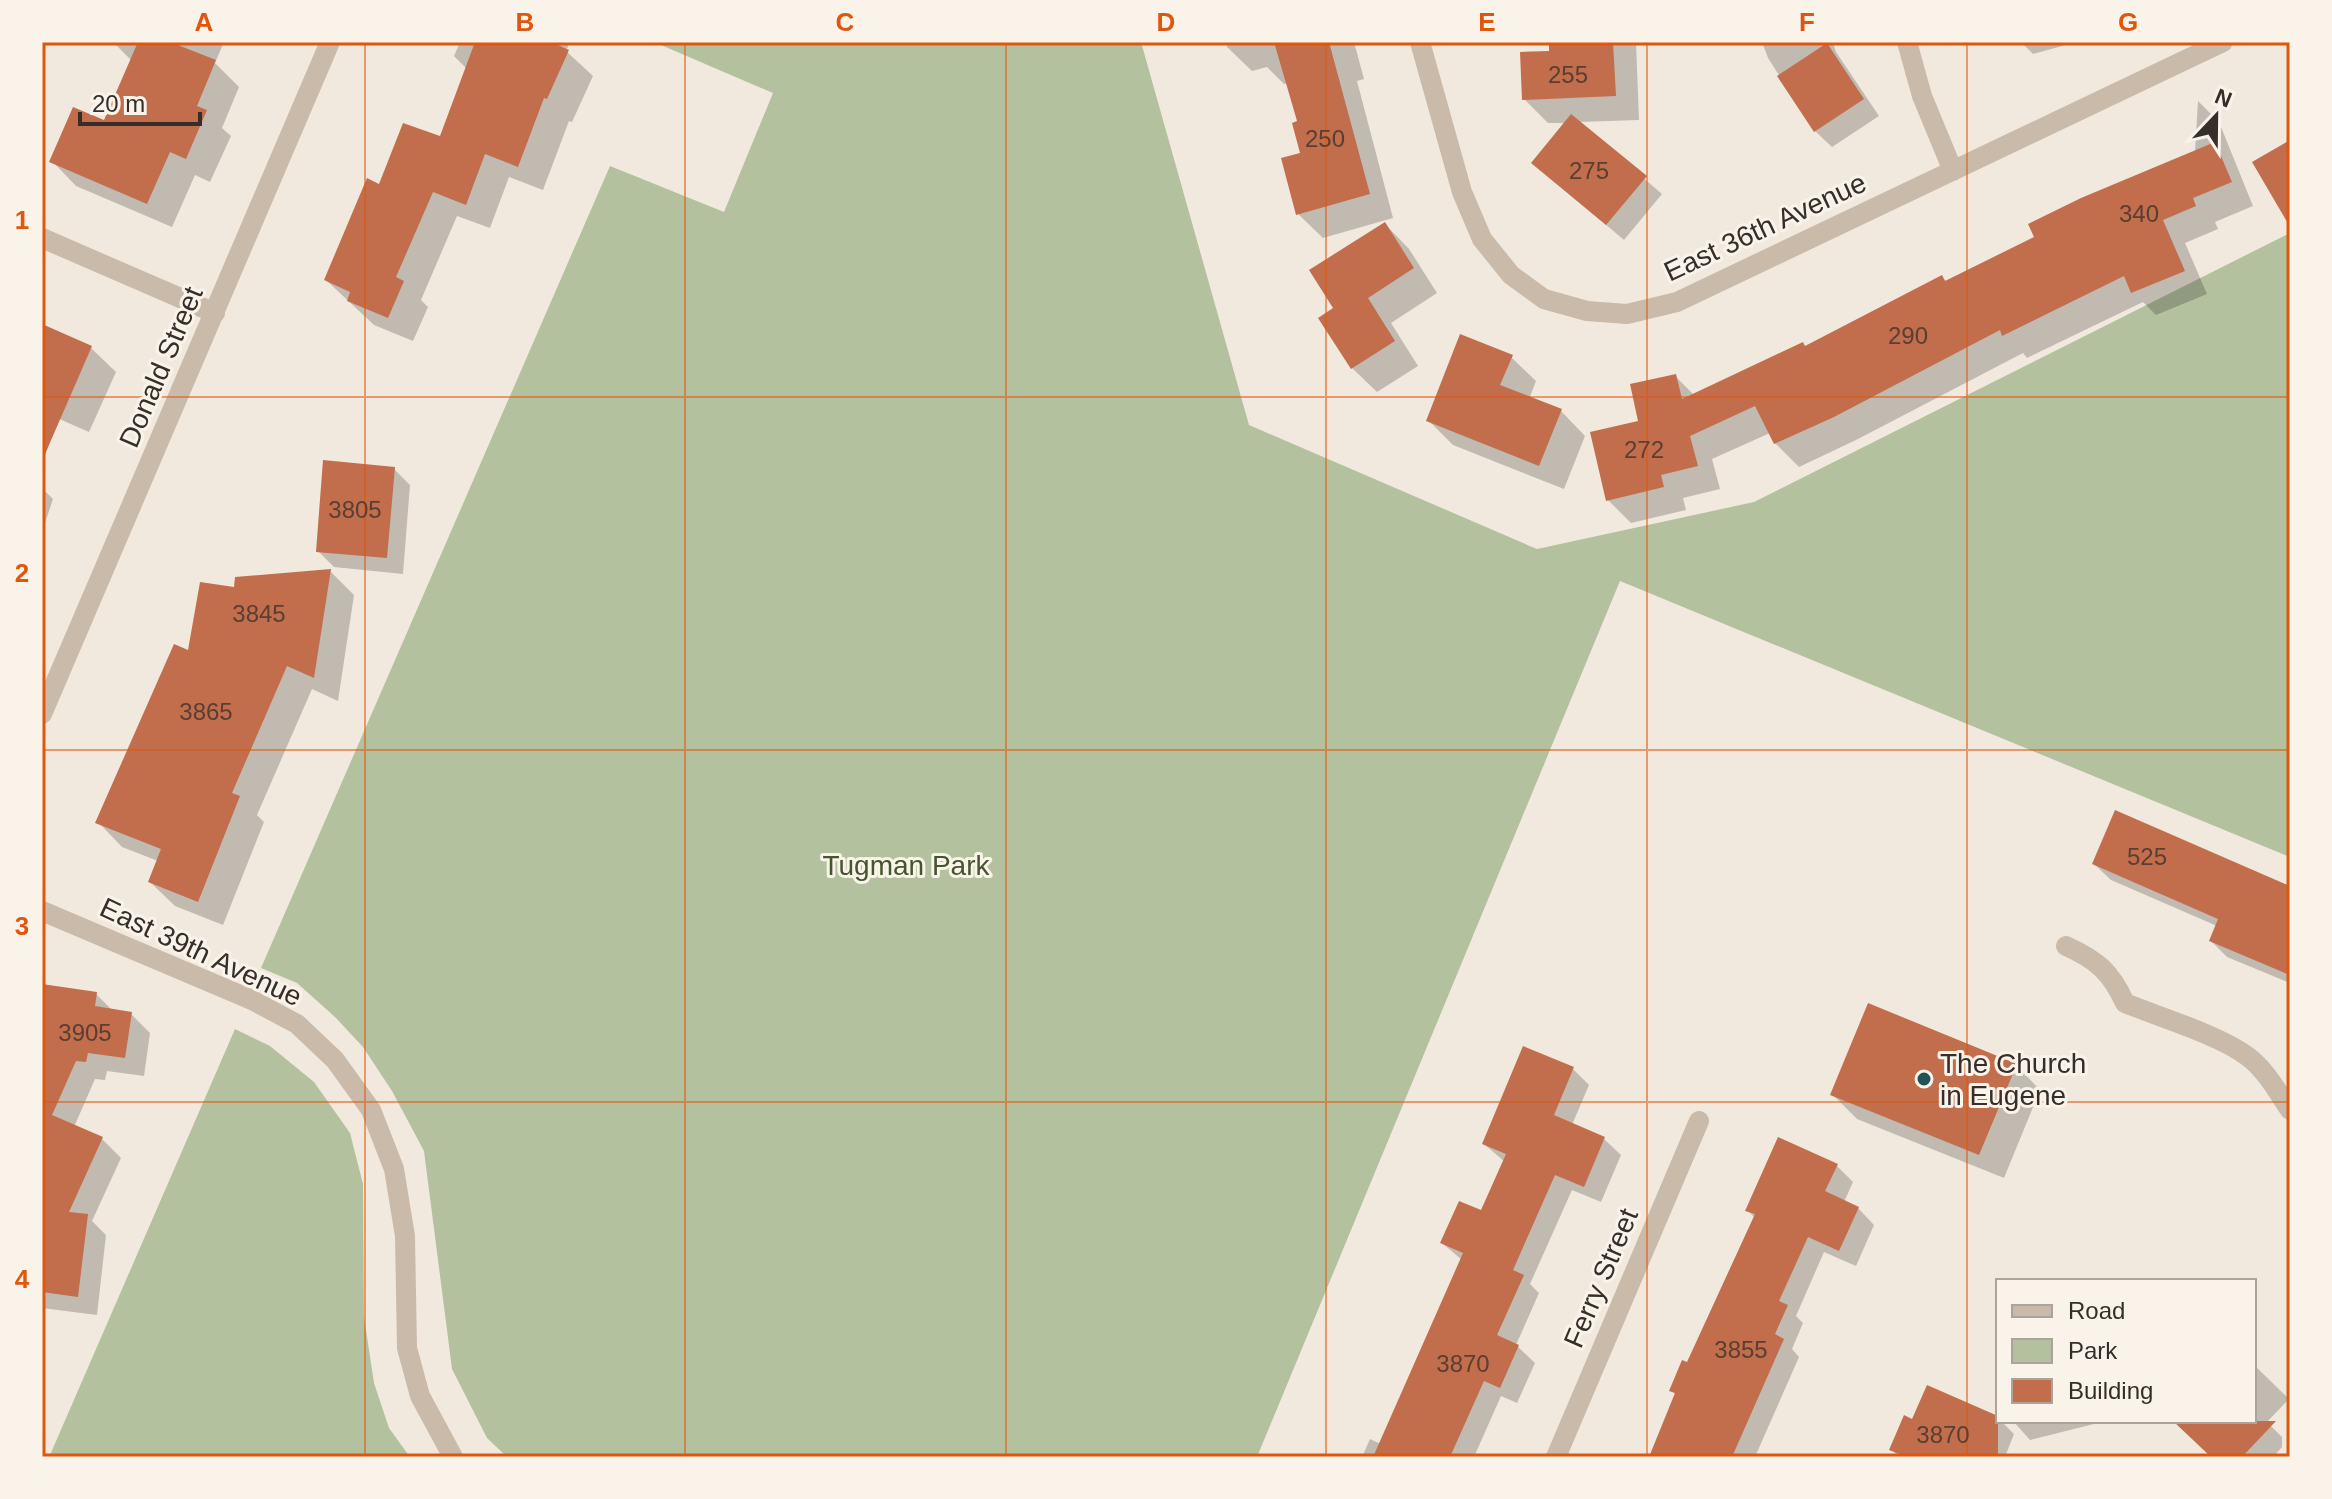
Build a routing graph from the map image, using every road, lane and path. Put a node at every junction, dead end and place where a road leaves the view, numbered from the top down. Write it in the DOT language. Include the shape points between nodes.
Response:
graph roads {
  1 [pos="330,42"];
  2 [pos="1420,42"];
  3 [pos="1907,42"];
  4 [pos="2223,42"];
  5 [pos="1953,171"];
  6 [pos="42,238"];
  7 [pos="215,313"];
  8 [pos="42,714"];
  9 [pos="42,911"];
  10 [pos="2066,946"];
  11 [pos="2290,1110"];
  12 [pos="1699,1121"];
  13 [pos="453,1457"];
  14 [pos="1556,1457"];
  1 -- 7 [label="street, Donald Street"];
  2 -- 5 [label="street, East 36th Avenue" via="1462,192 1482,239 1511,275 1544,299 1587,311 1627,314 1677,302"];
  3 -- 5 [label="street" via="1922,96"];
  4 -- 5 [label="street, East 36th Avenue"];
  6 -- 7 [label="street"];
  7 -- 8 [label="street, Donald Street"];
  9 -- 13 [label="street, East 39th Avenue" via="252,1000 297,1024 335,1060 371,1110 394,1169 405,1236 407,1348 420,1396"];
  10 -- 11 [label="street" via="2105,970 2125,1003 2247,1056"];
  12 -- 14 [label="street, Ferry Street"];
}
